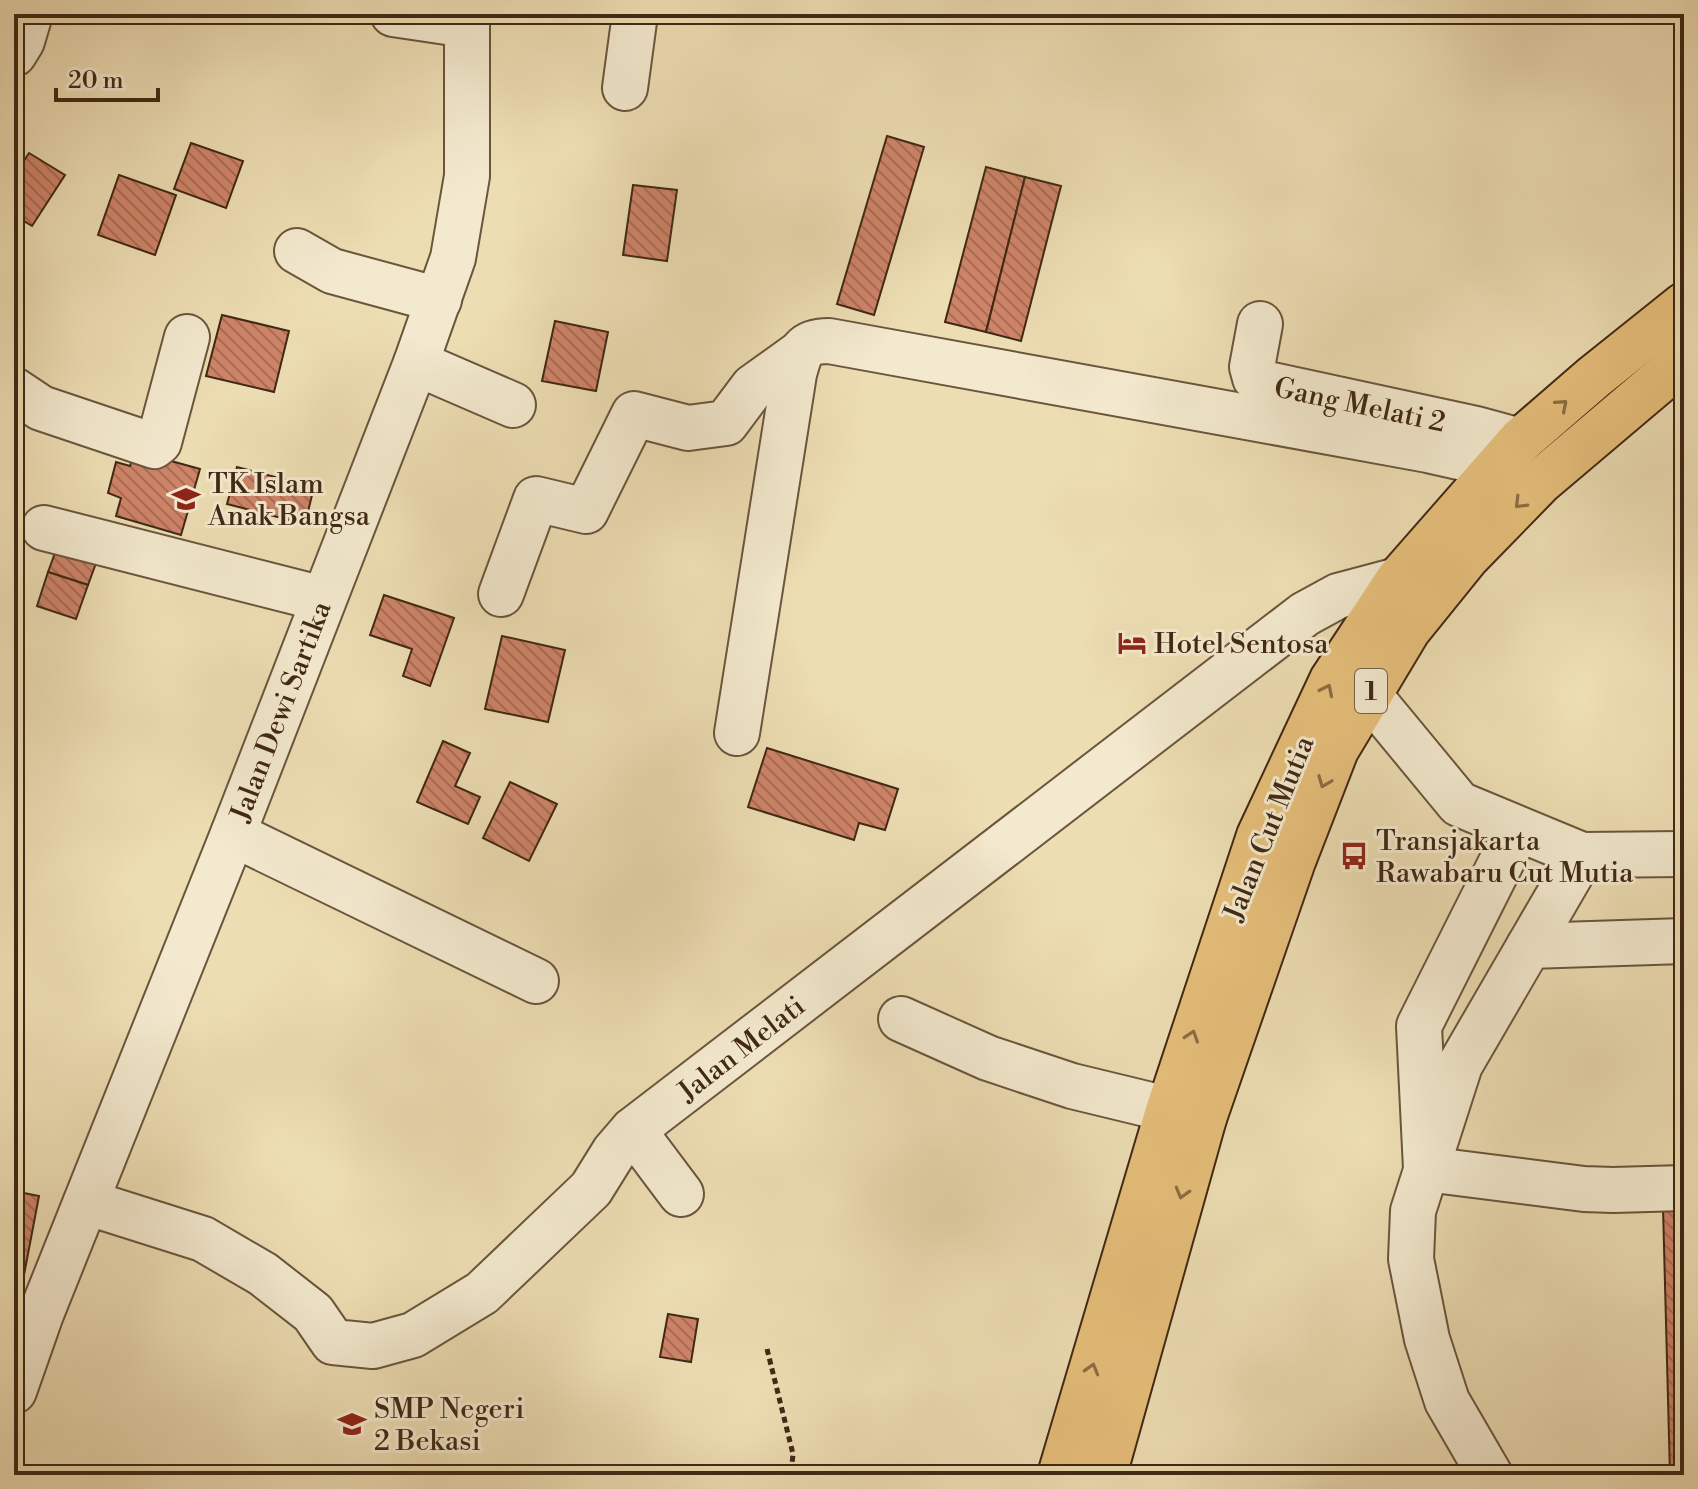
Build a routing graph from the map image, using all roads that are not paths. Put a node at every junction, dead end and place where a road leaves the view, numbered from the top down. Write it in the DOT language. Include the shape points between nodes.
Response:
graph roads {
  1 [pos="30,14"];
  2 [pos="393,14"];
  3 [pos="635,14"];
  4 [pos="467,20"];
  5 [pos="14,54"];
  6 [pos="625,88"];
  7 [pos="297,251"];
  8 [pos="439,300"];
  9 [pos="1684,305"];
  10 [pos="1260,324"];
  11 [pos="187,337"];
  12 [pos="799,354"];
  13 [pos="1684,360"];
  14 [pos="416,363"];
  15 [pos="14,390"];
  16 [pos="513,405"];
  17 [pos="1510,454"];
  18 [pos="44,528"];
  19 [pos="1398,580"];
  20 [pos="501,594"];
  21 [pos="323,599"];
  22 [pos="1369,695"];
  23 [pos="737,733"];
  24 [pos="1518,829"];
  25 [pos="233,834"];
  26 [pos="1684,854"];
  27 [pos="1582,855"];
  28 [pos="1684,941"];
  29 [pos="1529,946"];
  30 [pos="536,981"];
  31 [pos="901,1019"];
  32 [pos="1186,1114"];
  33 [pos="633,1130"];
  34 [pos="1426,1169"];
  35 [pos="1684,1188"];
  36 [pos="681,1194"];
  37 [pos="86,1202"];
  38 [pos="14,1391"];
  39 [pos="1065,1460"];
  40 [pos="1030,1475"];
  41 [pos="1104,1475"];
  42 [pos="1490,1475"];
  1 -- 5 [label="street"];
  2 -- 4 [label="street"];
  3 -- 6 [label="street"];
  4 -- 8 [label="street, Jalan Dewi Sartika" via="467,176 453,258"];
  7 -- 8 [label="street" via="332,271"];
  8 -- 14 [label="street, Jalan Dewi Sartika"];
  17 -- 9 [label="highway, Jalan Cut Mutia / 1, one-way"];
  10 -- 17 [label="street, Gang Melati 2" via="1252,367 1263,383 1476,429"];
  11 -- 15 [label="street" via="154,446 41,408"];
  12 -- 17 [label="street" via="817,341 829,341 1428,450"];
  12 -- 20 [label="street" via="753,387 726,423 688,428 634,414 586,511 536,499"];
  12 -- 23 [label="street"];
  13 -- 22 [label="highway, Jalan Cut Mutia / 1, one-way" via="1540,482 1467,557 1408,630"];
  14 -- 16 [label="street"];
  14 -- 21 [label="street, Jalan Dewi Sartika"];
  17 -- 19 [label="highway, Jalan Cut Mutia / 1"];
  18 -- 21 [label="street"];
  32 -- 19 [label="highway, Jalan Cut Mutia / 1, one-way" via="1259,836 1332,680"];
  19 -- 33 [label="street, Jalan Melati" via="1338,596 1305,614"];
  21 -- 25 [label="street, Jalan Dewi Sartika"];
  22 -- 24 [label="street" via="1459,804"];
  22 -- 32 [label="highway, Jalan Cut Mutia / 1, one-way" via="1336,750"];
  24 -- 27 [label="street"];
  24 -- 34 [label="street" via="1419,1026"];
  25 -- 30 [label="street"];
  25 -- 37 [label="street, Jalan Dewi Sartika"];
  26 -- 27 [label="street"];
  27 -- 29 [label="street"];
  28 -- 29 [label="street"];
  29 -- 34 [label="street" via="1460,1065"];
  31 -- 32 [label="street" via="988,1058 1072,1086"];
  39 -- 32 [label="highway, Jalan Cut Mutia / 1, one-way"];
  32 -- 41 [label="highway, Jalan Cut Mutia / 1, one-way"];
  33 -- 36 [label="street"];
  33 -- 37 [label="street, Jalan Melati" via="591,1189 482,1293 413,1335 373,1346 333,1342 313,1313 263,1274 203,1239"];
  34 -- 35 [label="street" via="1584,1189"];
  34 -- 42 [label="street" via="1413,1211 1411,1259 1427,1339 1447,1401"];
  37 -- 38 [label="street, Jalan Dewi Sartika"];
  39 -- 40 [label="highway"];
}
